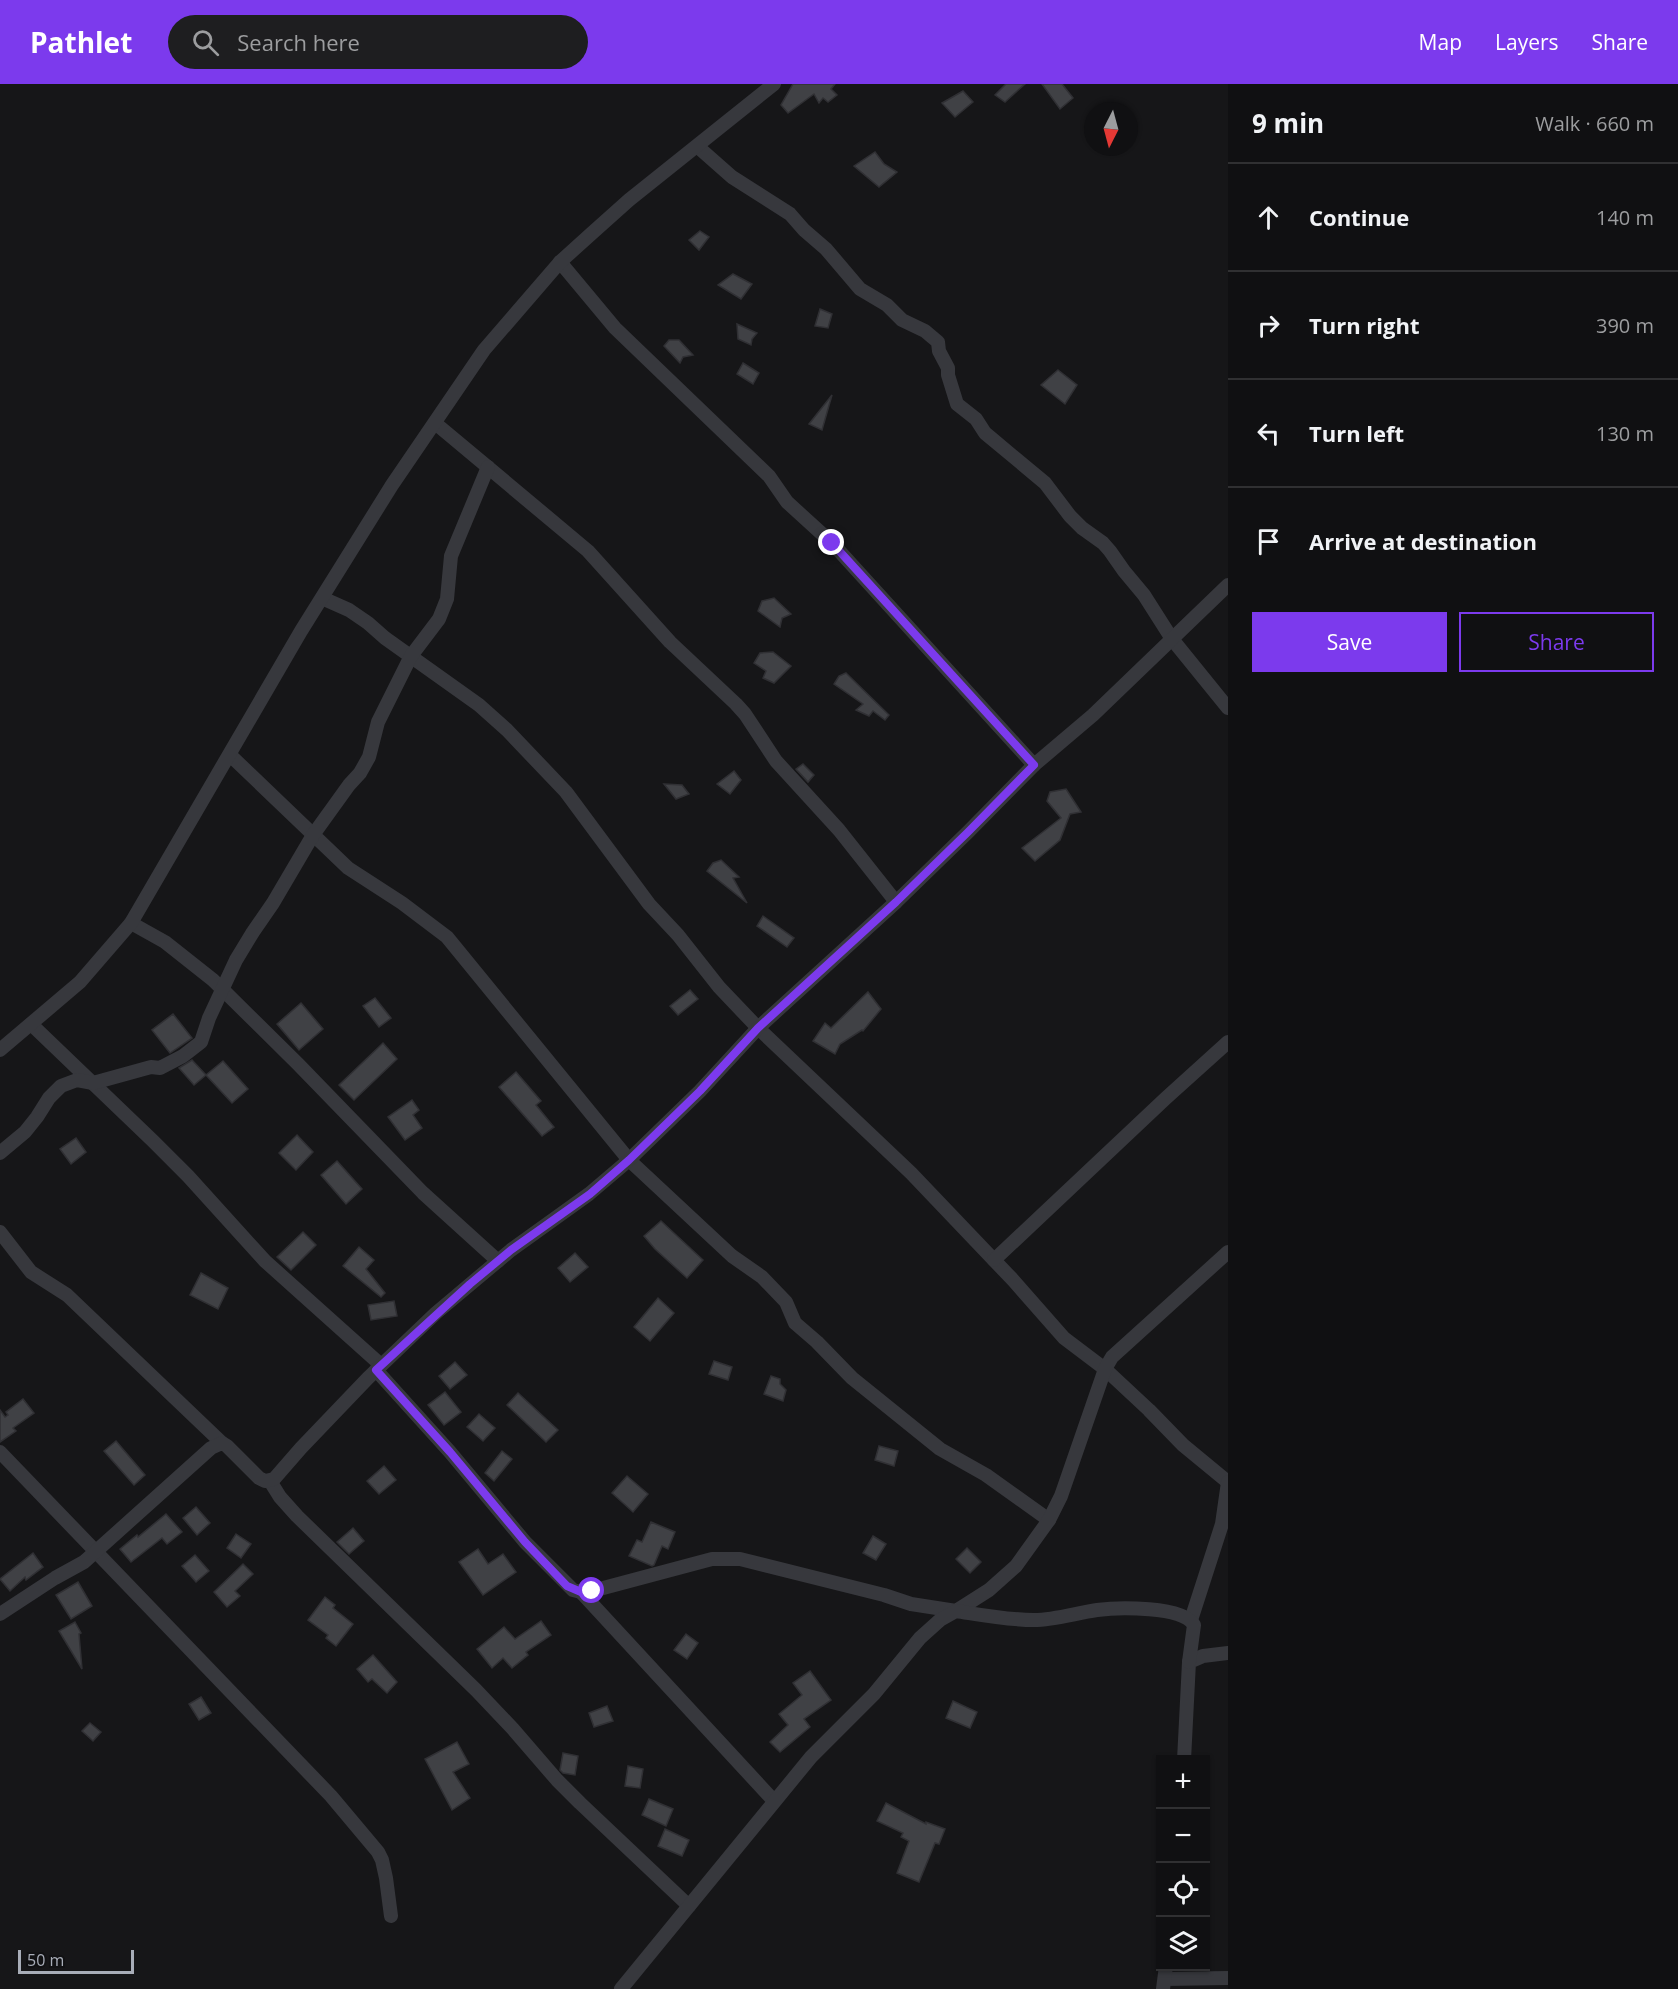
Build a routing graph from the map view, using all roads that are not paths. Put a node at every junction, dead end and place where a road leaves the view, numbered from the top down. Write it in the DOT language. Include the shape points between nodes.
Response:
graph roads {
  1 [pos="774,84"];
  2 [pos="698,147"];
  3 [pos="560,262"];
  4 [pos="435,423"];
  5 [pos="488,467"];
  6 [pos="1228,585"];
  7 [pos="322,598"];
  8 [pos="1172,639"];
  9 [pos="411,656"];
  10 [pos="1228,708"];
  11 [pos="230,755"];
  12 [pos="1034,765"];
  13 [pos="313,835"];
  14 [pos="896,902"];
  15 [pos="131,922"];
  16 [pos="223,990"];
  17 [pos="31,1024"];
  18 [pos="758,1028"];
  19 [pos="1228,1042"];
  20 [pos="0,1050"];
  21 [pos="93,1083"];
  22 [pos="0,1153"];
  23 [pos="629,1160"];
  24 [pos="0,1232"];
  25 [pos="1228,1252"];
  26 [pos="994,1260"];
  27 [pos="498,1261"];
  28 [pos="379,1368"];
  29 [pos="1105,1369"];
  30 [pos="222,1443"];
  31 [pos="0,1452"];
  32 [pos="270,1481"];
  33 [pos="1228,1482"];
  34 [pos="1049,1520"];
  35 [pos="96,1552"];
  36 [pos="581,1592"];
  37 [pos="956,1611"];
  38 [pos="0,1614"];
  39 [pos="1191,1620"];
  40 [pos="1228,1653"];
  41 [pos="1189,1662"];
  42 [pos="1184,1755"];
  43 [pos="774,1801"];
  44 [pos="689,1906"];
  45 [pos="391,1916"];
  46 [pos="1165,1978"];
  47 [pos="1228,1978"];
  48 [pos="621,1989"];
  1 -- 2 [label="street"];
  2 -- 3 [label="street" via="629,200"];
  2 -- 8 [label="street" via="732,177 790,214 860,289 938,342 957,404 1045,483 1070,516 1110,550"];
  3 -- 4 [label="street" via="483,350"];
  3 -- 12 [label="street" via="615,328 770,476 787,502 832,543"];
  4 -- 5 [label="street"];
  4 -- 7 [label="street"];
  5 -- 9 [label="street" via="451,556 447,599 439,619"];
  5 -- 14 [label="street" via="588,551 670,642 736,704 776,761 839,830"];
  6 -- 8 [label="street"];
  7 -- 9 [label="street" via="359,616"];
  7 -- 11 [label="street"];
  8 -- 10 [label="street"];
  8 -- 12 [label="street" via="1093,716"];
  9 -- 13 [label="street" via="378,722 369,757"];
  9 -- 18 [label="street" via="479,705 549,773 649,904"];
  11 -- 13 [label="street"];
  11 -- 15 [label="street"];
  12 -- 14 [label="street"];
  13 -- 16 [label="street" via="236,960"];
  13 -- 23 [label="street" via="348,868 447,937"];
  14 -- 18 [label="street"];
  15 -- 16 [label="street" via="165,942"];
  15 -- 17 [label="street" via="80,982"];
  16 -- 21 [label="street" via="201,1042 183,1056 160,1068"];
  16 -- 27 [label="street" via="423,1193"];
  17 -- 20 [label="street"];
  17 -- 21 [label="street"];
  18 -- 23 [label="street"];
  18 -- 26 [label="street" via="911,1173"];
  19 -- 26 [label="street"];
  21 -- 22 [label="street" via="77,1080 61,1086 25,1132"];
  21 -- 28 [label="street" via="188,1176 265,1261"];
  23 -- 27 [label="street" via="590,1194"];
  23 -- 34 [label="street" via="732,1256 762,1278 786,1302 795,1323 852,1378 940,1449 986,1475"];
  24 -- 30 [label="street" via="31,1272 67,1295"];
  25 -- 29 [label="street" via="1125,1343"];
  26 -- 29 [label="street" via="1064,1338"];
  27 -- 28 [label="street"];
  28 -- 32 [label="street"];
  28 -- 36 [label="street" via="525,1542 567,1586"];
  29 -- 33 [label="street" via="1183,1445"];
  29 -- 34 [label="street" via="1061,1497"];
  30 -- 32 [label="street" via="259,1478"];
  30 -- 35 [label="street" via="211,1448"];
  31 -- 35 [label="street"];
  32 -- 44 [label="street" via="297,1516 476,1690 572,1796"];
  33 -- 39 [label="street" via="1221,1524"];
  34 -- 37 [label="street" via="1016,1566"];
  35 -- 38 [label="street"];
  35 -- 45 [label="street" via="330,1796 378,1852"];
  36 -- 37 [label="street" via="712,1559 740,1559 911,1604"];
  36 -- 43 [label="street"];
  37 -- 39 [label="street" via="1033,1620 1101,1609 1144,1609 1174,1612"];
  37 -- 43 [label="street" via="920,1638 874,1694 825,1741"];
  39 -- 41 [label="street" via="1194,1631"];
  40 -- 41 [label="street"];
  41 -- 42 [label="street"];
  43 -- 44 [label="street"];
  44 -- 48 [label="street"];
  46 -- 47 [label="street"];
}
